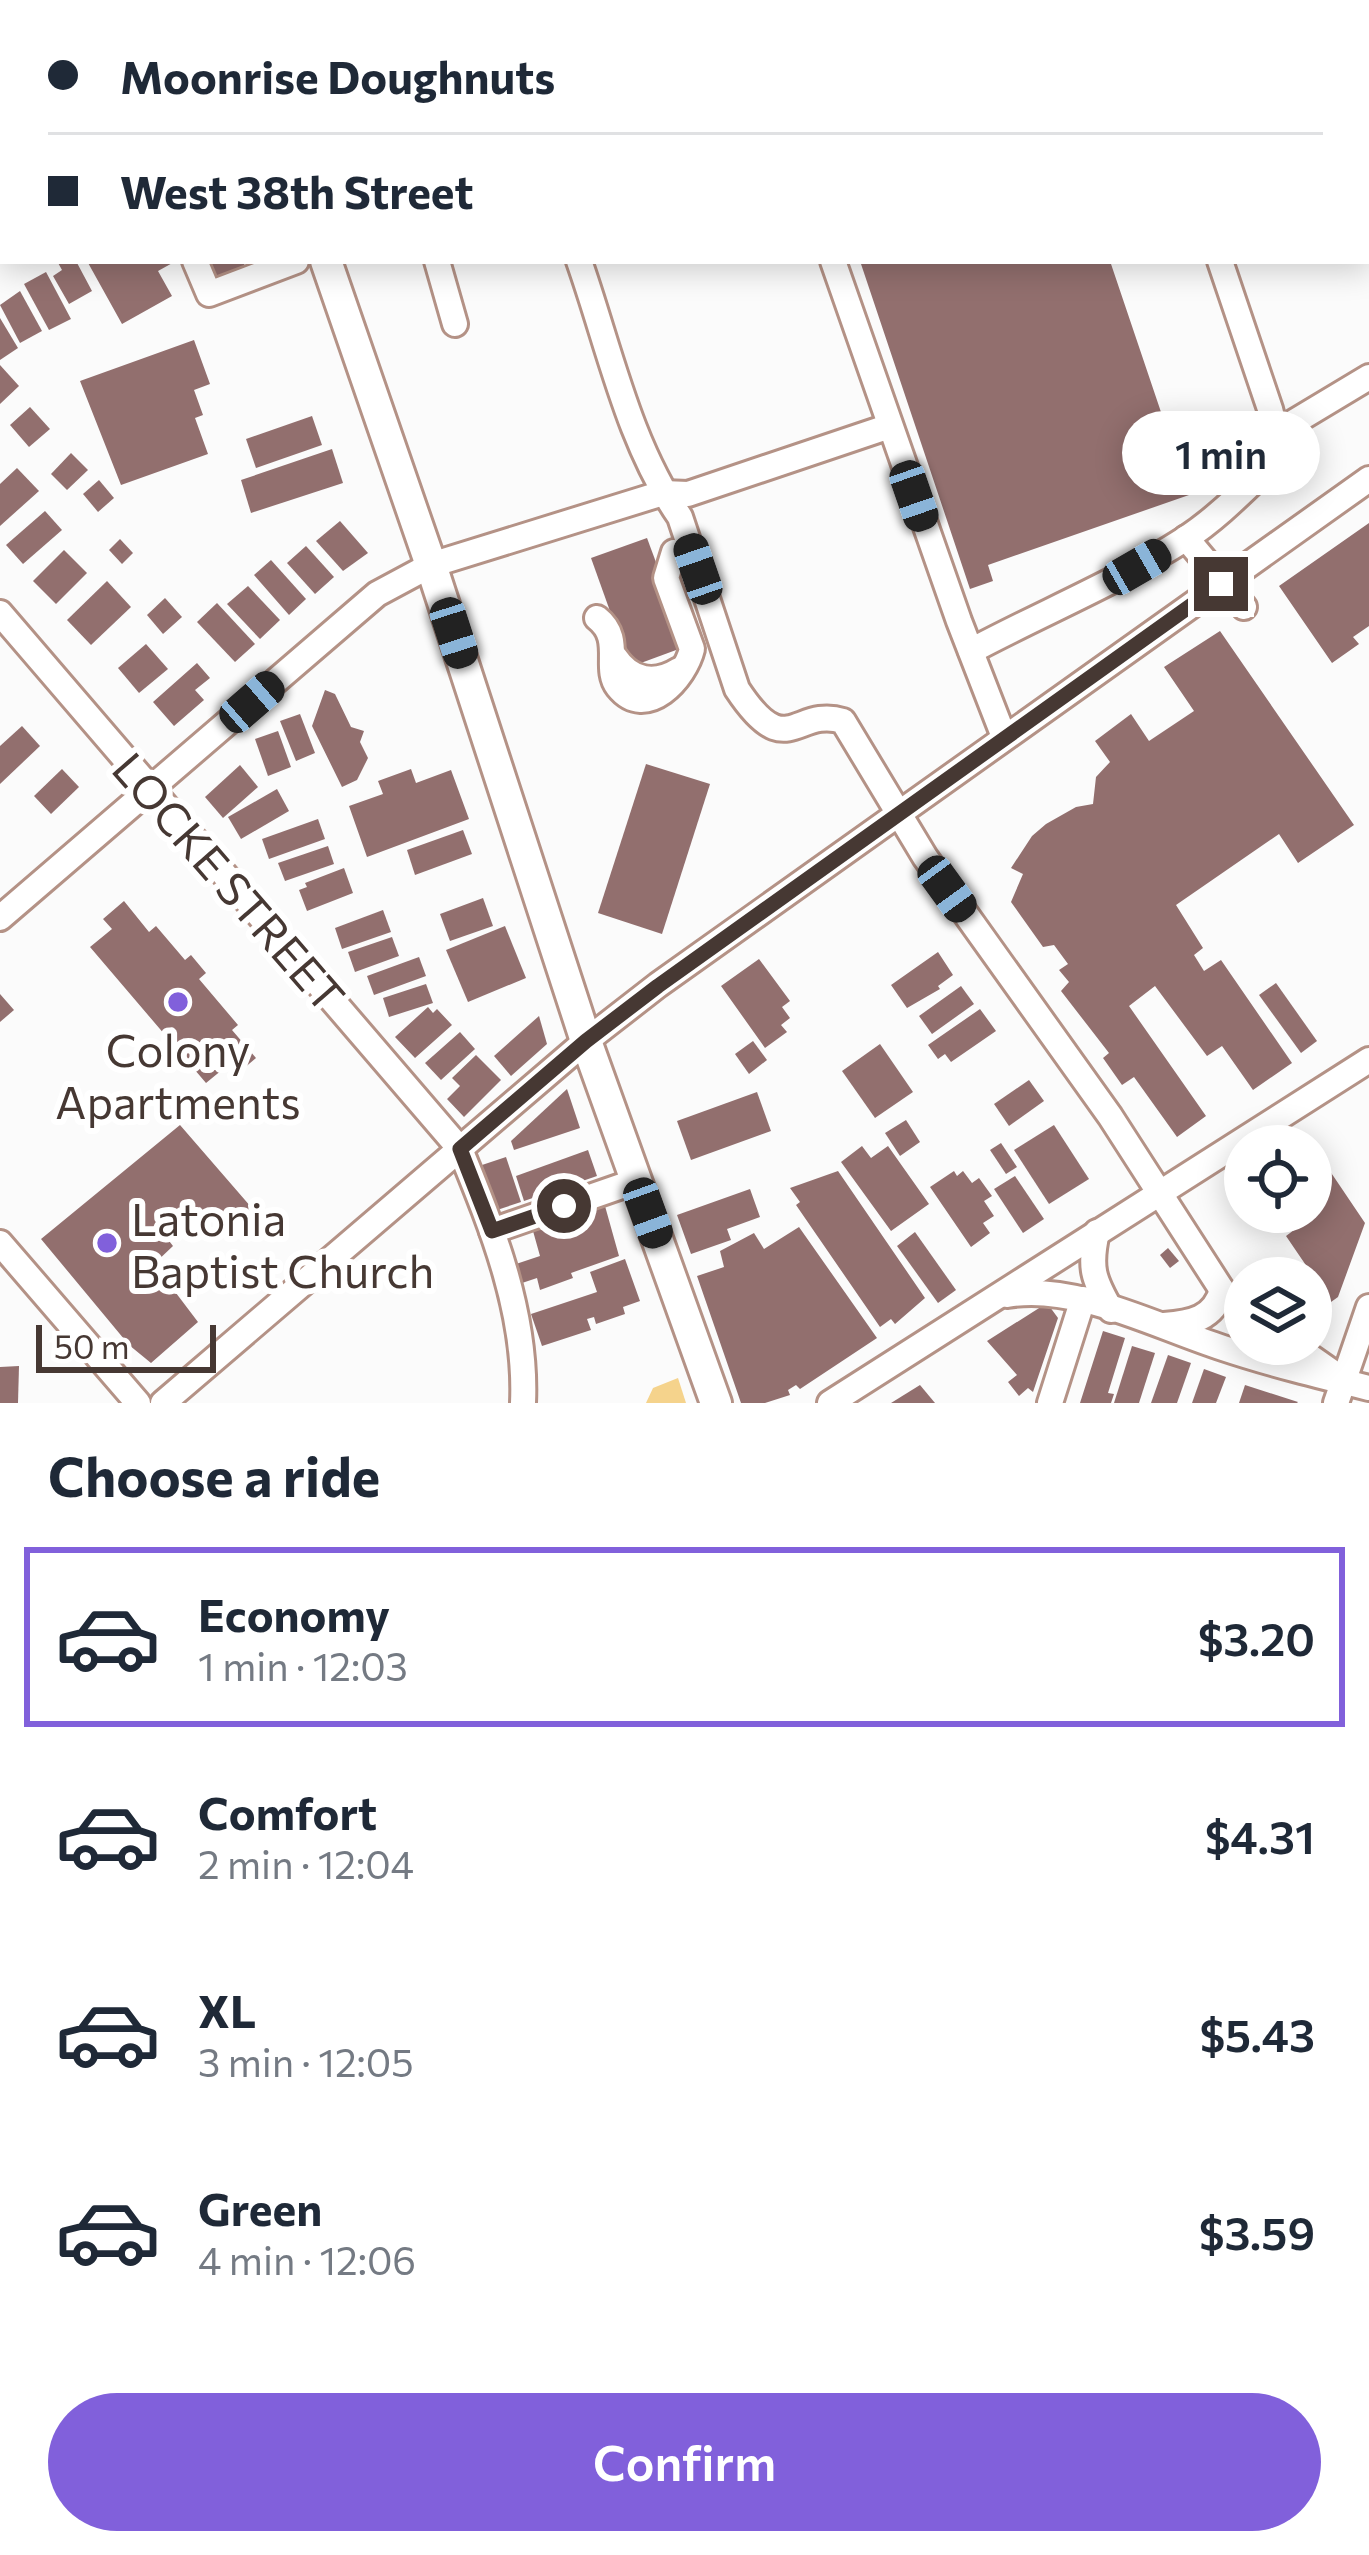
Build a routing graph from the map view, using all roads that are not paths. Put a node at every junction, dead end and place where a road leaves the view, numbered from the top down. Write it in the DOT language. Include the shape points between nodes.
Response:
graph roads {
  1 [pos="198,264"];
  2 [pos="327,264"];
  3 [pos="438,264"];
  4 [pos="580,264"];
  5 [pos="834,264"];
  6 [pos="1221,264"];
  7 [pos="262,267"];
  8 [pos="455,324"];
  9 [pos="1369,377"];
  10 [pos="890,426"];
  11 [pos="1276,434"];
  12 [pos="1369,479"];
  13 [pos="663,493"];
  14 [pos="1186,538"];
  15 [pos="674,552"];
  16 [pos="431,565"];
  17 [pos="1221,584"];
  18 [pos="1244,607"];
  19 [pos="0,613"];
  20 [pos="597,618"];
  21 [pos="716,629"];
  22 [pos="971,651"];
  23 [pos="1004,737"];
  24 [pos="150,789"];
  25 [pos="897,814"];
  26 [pos="0,918"];
  27 [pos="586,1041"];
  28 [pos="1369,1060"];
  29 [pos="460,1149"];
  30 [pos="636,1181"];
  31 [pos="1158,1192"];
  32 [pos="492,1231"];
  33 [pos="1097,1232"];
  34 [pos="0,1243"];
  35 [pos="1222,1290"];
  36 [pos="999,1296"];
  37 [pos="1083,1299"];
  38 [pos="1369,1307"];
  39 [pos="1111,1310"];
  40 [pos="1161,1326"];
  41 [pos="1313,1365"];
  42 [pos="1369,1388"];
  43 [pos="1340,1392"];
  44 [pos="138,1403"];
  45 [pos="163,1403"];
  46 [pos="523,1403"];
  47 [pos="716,1403"];
  48 [pos="830,1403"];
  49 [pos="1050,1403"];
  1 -- 7 [label="street" via="208,295"];
  2 -- 16 [label="main road"];
  3 -- 8 [label="street"];
  4 -- 13 [label="street"];
  5 -- 10 [label="street"];
  6 -- 11 [label="street"];
  9 -- 11 [label="street"];
  10 -- 13 [label="street" via="688,494"];
  10 -- 22 [label="street"];
  11 -- 14 [label="street" via="1276,460"];
  12 -- 17 [label="street"];
  13 -- 15 [label="street"];
  13 -- 16 [label="street"];
  13 -- 21 [label="street" via="680,517"];
  14 -- 17 [label="street"];
  14 -- 22 [label="street"];
  15 -- 20 [label="street" via="666,578 692,649 665,691 635,700 614,683 606,626"];
  15 -- 21 [label="street" via="696,622"];
  16 -- 24 [label="street" via="377,594"];
  16 -- 27 [label="main road"];
  17 -- 18 [label="street"];
  17 -- 23 [label="street"];
  19 -- 24 [label="street, LOCKE STREET"];
  21 -- 25 [label="street" via="749,708 775,728 843,721"];
  22 -- 23 [label="street"];
  23 -- 25 [label="street"];
  24 -- 26 [label="street"];
  24 -- 29 [label="street, LOCKE STREET"];
  25 -- 27 [label="street"];
  25 -- 31 [label="street"];
  27 -- 29 [label="street"];
  27 -- 30 [label="main road"];
  28 -- 31 [label="street"];
  29 -- 32 [label="street, LOCKE STREET"];
  29 -- 45 [label="street"];
  30 -- 32 [label="street"];
  30 -- 47 [label="main road"];
  31 -- 33 [label="street"];
  31 -- 35 [label="street"];
  32 -- 46 [label="street, LOCKE STREET" via="518,1317"];
  33 -- 36 [label="street"];
  33 -- 39 [label="street" via="1090,1261"];
  34 -- 44 [label="street"];
  35 -- 40 [label="street" via="1209,1314"];
  36 -- 37 [label="street" via="1050,1291"];
  36 -- 48 [label="street"];
  37 -- 39 [label="street"];
  37 -- 49 [label="street"];
  38 -- 43 [label="street"];
  39 -- 40 [label="street"];
  40 -- 43 [label="street"];
  41 -- 43 [label="street"];
  42 -- 43 [label="street"];
}
